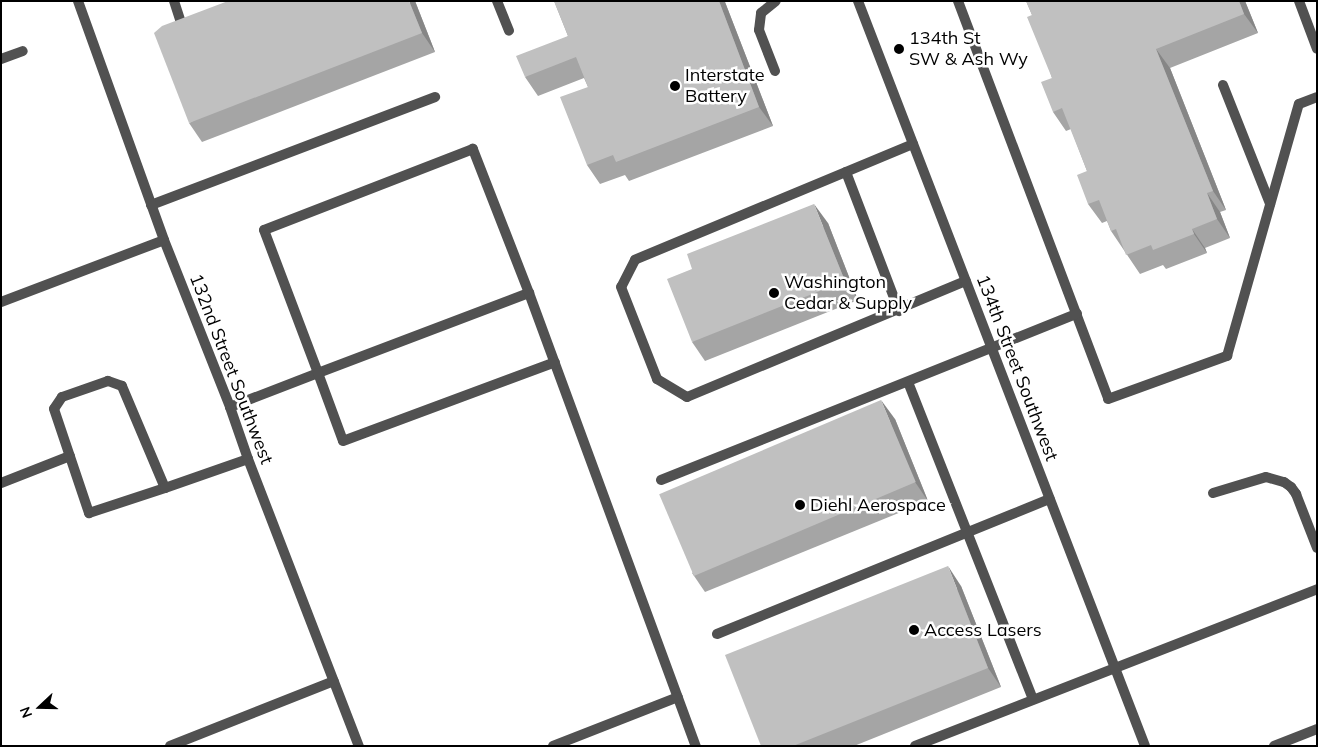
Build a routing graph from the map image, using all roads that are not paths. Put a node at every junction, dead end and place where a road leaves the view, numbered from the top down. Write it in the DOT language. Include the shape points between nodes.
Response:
graph roads {
  1 [pos="174,1"];
  2 [pos="497,1"];
  3 [pos="776,1"];
  4 [pos="858,1"];
  5 [pos="958,1"];
  6 [pos="1299,1"];
  7 [pos="80,2"];
  8 [pos="509,31"];
  9 [pos="186,37"];
  10 [pos="1317,49"];
  11 [pos="23,51"];
  12 [pos="1,60"];
  13 [pos="775,71"];
  14 [pos="1223,84"];
  15 [pos="435,97"];
  16 [pos="1317,97"];
  17 [pos="913,144"];
  18 [pos="846,172"];
  19 [pos="152,204"];
  20 [pos="1270,204"];
  21 [pos="164,240"];
  22 [pos="966,281"];
  23 [pos="529,294"];
  24 [pos="1,302"];
  25 [pos="899,311"];
  26 [pos="1076,314"];
  27 [pos="992,348"];
  28 [pos="555,362"];
  29 [pos="318,373"];
  30 [pos="908,382"];
  31 [pos="230,407"];
  32 [pos="70,456"];
  33 [pos="248,459"];
  34 [pos="661,480"];
  35 [pos="1,483"];
  36 [pos="165,488"];
  37 [pos="1213,493"];
  38 [pos="1050,498"];
  39 [pos="967,532"];
  40 [pos="1317,548"];
  41 [pos="1317,589"];
  42 [pos="717,634"];
  43 [pos="1115,666"];
  44 [pos="334,682"];
  45 [pos="678,697"];
  46 [pos="1033,699"];
  47 [pos="1317,729"];
  48 [pos="170,746"];
  49 [pos="359,746"];
  50 [pos="553,746"];
  51 [pos="696,746"];
  52 [pos="915,746"];
  53 [pos="1146,746"];
  54 [pos="1274,746"];
  1 -- 9 [label="street"];
  2 -- 8 [label="street"];
  3 -- 13 [label="street" via="761,13 760,30"];
  4 -- 17 [label="street, 134th Street Southwest"];
  5 -- 26 [label="street"];
  6 -- 10 [label="street"];
  7 -- 19 [label="street, 132nd Street Southwest"];
  11 -- 12 [label="street"];
  14 -- 20 [label="street"];
  15 -- 19 [label="street"];
  16 -- 20 [label="street" via="1299,104"];
  17 -- 18 [label="street"];
  17 -- 22 [label="street, 134th Street Southwest"];
  18 -- 25 [label="street"];
  18 -- 25 [label="street" via="635,260 621,287 657,379 687,397"];
  19 -- 21 [label="street, 132nd Street Southwest"];
  20 -- 26 [label="street" via="1227,356 1108,399"];
  21 -- 24 [label="street"];
  21 -- 31 [label="street, 132nd Street Southwest"];
  22 -- 25 [label="street"];
  22 -- 27 [label="street, 134th Street Southwest"];
  23 -- 28 [label="street"];
  23 -- 29 [label="street"];
  23 -- 29 [label="street" via="473,149 264,230"];
  26 -- 27 [label="street"];
  27 -- 30 [label="street"];
  27 -- 38 [label="street, 134th Street Southwest"];
  28 -- 29 [label="street" via="343,441"];
  28 -- 45 [label="street"];
  29 -- 31 [label="street"];
  30 -- 34 [label="street"];
  30 -- 39 [label="street"];
  31 -- 33 [label="street, 132nd Street Southwest"];
  32 -- 35 [label="street"];
  32 -- 36 [label="street" via="89,513"];
  32 -- 36 [label="street" via="54,409 62,397 108,381 122,386"];
  33 -- 36 [label="street"];
  33 -- 44 [label="street, 132nd Street Southwest"];
  37 -- 40 [label="street" via="1261,478 1284,482 1296,494"];
  38 -- 39 [label="street"];
  38 -- 43 [label="street, 134th Street Southwest"];
  39 -- 42 [label="street"];
  39 -- 46 [label="street"];
  41 -- 43 [label="street"];
  43 -- 46 [label="street"];
  43 -- 53 [label="street, 134th Street Southwest"];
  44 -- 48 [label="street"];
  44 -- 49 [label="street, 132nd Street Southwest"];
  45 -- 50 [label="street"];
  45 -- 51 [label="street"];
  46 -- 52 [label="street"];
  47 -- 54 [label="street"];
}
